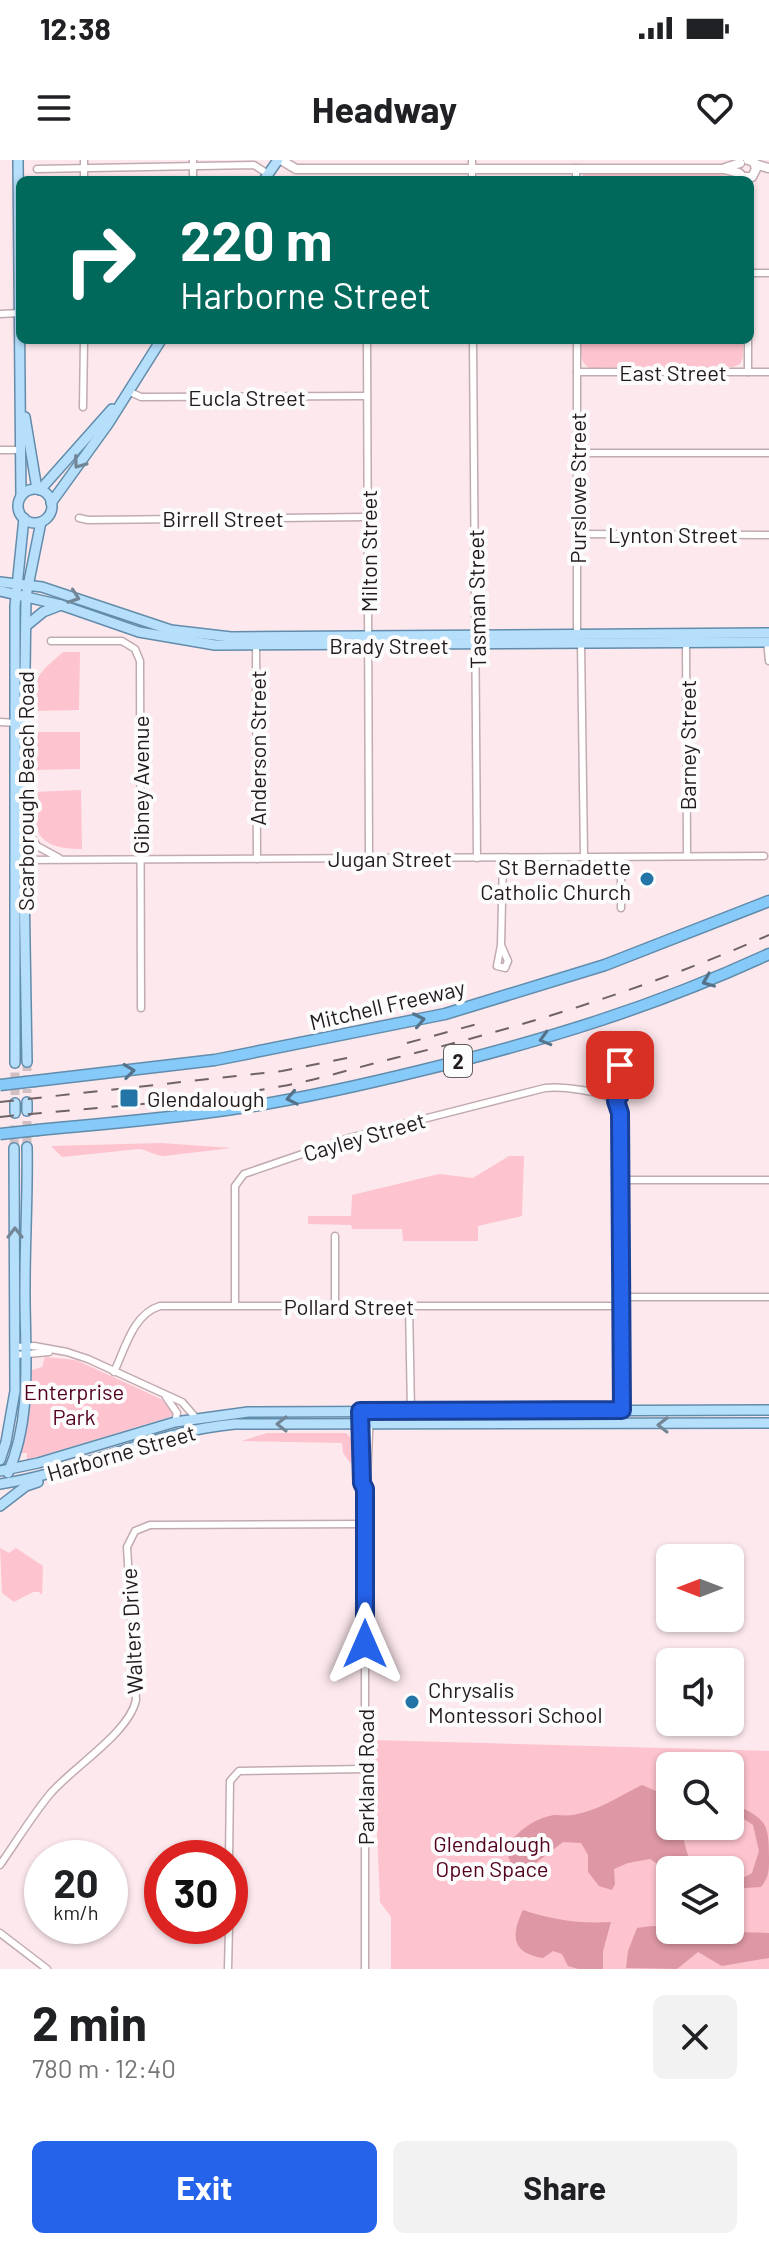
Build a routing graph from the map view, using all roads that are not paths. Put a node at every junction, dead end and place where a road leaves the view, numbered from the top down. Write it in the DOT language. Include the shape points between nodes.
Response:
graph roads {
  1 [pos="279,160"];
  2 [pos="193,163"];
  3 [pos="84,164"];
  4 [pos="472,164"];
  5 [pos="576,168"];
  6 [pos="748,168"];
  7 [pos="768,168"];
  8 [pos="37,169"];
  9 [pos="265,176"];
  10 [pos="267,176"];
  11 [pos="576,176"];
  12 [pos="20,344"];
  13 [pos="84,344"];
  14 [pos="158,344"];
  15 [pos="367,344"];
  16 [pos="473,344"];
  17 [pos="577,344"];
  18 [pos="748,344"];
  19 [pos="577,372"];
  20 [pos="748,372"];
  21 [pos="769,372"];
  22 [pos="21,386"];
  23 [pos="128,391"];
  24 [pos="367,396"];
  25 [pos="83,407"];
  26 [pos="0,450"];
  27 [pos="19,450"];
  28 [pos="577,453"];
  29 [pos="769,453"];
  30 [pos="38,490"];
  31 [pos="21,496"];
  32 [pos="51,503"];
  33 [pos="367,517"];
  34 [pos="24,518"];
  35 [pos="79,518"];
  36 [pos="41,522"];
  37 [pos="577,534"];
  38 [pos="769,535"];
  39 [pos="20,561"];
  40 [pos="17,582"];
  41 [pos="28,584"];
  42 [pos="1,585"];
  43 [pos="21,595"];
  44 [pos="61,605"];
  45 [pos="26,626"];
  46 [pos="768,637"];
  47 [pos="579,639"];
  48 [pos="686,639"];
  49 [pos="476,640"];
  50 [pos="51,641"];
  51 [pos="256,641"];
  52 [pos="368,641"];
  53 [pos="769,661"];
  54 [pos="0,722"];
  55 [pos="20,723"];
  56 [pos="23,823"];
  57 [pos="687,856"];
  58 [pos="764,856"];
  59 [pos="584,857"];
  60 [pos="621,857"];
  61 [pos="140,858"];
  62 [pos="369,858"];
  63 [pos="477,858"];
  64 [pos="503,858"];
  65 [pos="257,859"];
  66 [pos="20,860"];
  67 [pos="62,860"];
  68 [pos="769,901"];
  69 [pos="621,908"];
  70 [pos="501,945"];
  71 [pos="769,954"];
  72 [pos="141,1008"];
  73 [pos="27,1062"];
  74 [pos="15,1063"];
  75 [pos="620,1065"];
  76 [pos="0,1085"];
  77 [pos="616,1101"];
  78 [pos="0,1134"];
  79 [pos="27,1147"];
  80 [pos="14,1148"];
  81 [pos="621,1180"];
  82 [pos="769,1180"];
  83 [pos="335,1236"];
  84 [pos="621,1297"];
  85 [pos="769,1297"];
  86 [pos="235,1305"];
  87 [pos="335,1306"];
  88 [pos="409,1306"];
  89 [pos="621,1306"];
  90 [pos="21,1351"];
  91 [pos="114,1372"];
  92 [pos="166,1397"];
  93 [pos="472,1410"];
  94 [pos="622,1410"];
  95 [pos="704,1410"];
  96 [pos="769,1410"];
  97 [pos="365,1411"];
  98 [pos="411,1411"];
  99 [pos="196,1418"];
  100 [pos="175,1422"];
  101 [pos="769,1423"];
  102 [pos="365,1424"];
  103 [pos="472,1424"];
  104 [pos="704,1424"];
  105 [pos="622,1425"];
  106 [pos="0,1460"];
  107 [pos="5,1470"];
  108 [pos="50,1473"];
  109 [pos="1,1486"];
  110 [pos="0,1506"];
  111 [pos="365,1524"];
  112 [pos="365,1769"];
  113 [pos="229,1840"];
  114 [pos="0,1865"];
  115 [pos="0,1933"];
  116 [pos="229,1944"];
  117 [pos="47,1969"];
  118 [pos="228,1969"];
  119 [pos="365,1969"];
  1 -- 4 [label="street" via="296,169"];
  1 -- 10 [label="main road"];
  2 -- 3 [label="street"];
  2 -- 9 [label="street" via="254,165"];
  3 -- 8 [label="street"];
  4 -- 5 [label="street"];
  5 -- 6 [label="street"];
  5 -- 11 [label="street"];
  6 -- 7 [label="street"];
  12 -- 22 [label="main road"];
  13 -- 25 [label="street"];
  14 -- 23 [label="main road"];
  15 -- 24 [label="street, Milton Street"];
  16 -- 49 [label="street, Tasman Street"];
  17 -- 19 [label="street, Purslowe Street"];
  18 -- 20 [label="street"];
  19 -- 20 [label="street, East Street"];
  19 -- 28 [label="street, Purslowe Street"];
  20 -- 21 [label="street, East Street"];
  22 -- 27 [label="main road"];
  22 -- 30 [label="main road"];
  23 -- 24 [label="street, Eucla Street" via="141,397"];
  23 -- 30 [label="main road"];
  23 -- 32 [label="main road, one-way"];
  24 -- 33 [label="street, Milton Street"];
  26 -- 27 [label="street"];
  27 -- 31 [label="main road"];
  28 -- 29 [label="street"];
  28 -- 37 [label="street, Purslowe Street"];
  30 -- 31 [label="main road"];
  30 -- 32 [label="main road"];
  31 -- 34 [label="main road" via="18,508"];
  32 -- 36 [label="main road" via="50,514"];
  33 -- 35 [label="street, Birrell Street"];
  33 -- 52 [label="street, Milton Street"];
  34 -- 36 [label="main road"];
  34 -- 39 [label="main road, Scarborough Beach Road"];
  36 -- 41 [label="main road, Scarborough Beach Road"];
  37 -- 38 [label="street, Lynton Street"];
  37 -- 47 [label="street, Purslowe Street"];
  39 -- 40 [label="main road, Scarborough Beach Road"];
  39 -- 42 [label="main road"];
  40 -- 41 [label="main road, Brady Street"];
  40 -- 42 [label="main road, Brady Street"];
  40 -- 43 [label="main road, Scarborough Beach Road"];
  41 -- 43 [label="main road, Scarborough Beach Road"];
  41 -- 51 [label="main road, Brady Street, one-way" via="171,630"];
  42 -- 43 [label="main road, Brady Street"];
  43 -- 44 [label="main road, Brady Street"];
  43 -- 45 [label="main road, Scarborough Beach Road"];
  43 -- 55 [label="main road, Scarborough Beach Road"];
  44 -- 45 [label="main road"];
  44 -- 51 [label="main road, Brady Street" via="163,638 215,645"];
  45 -- 55 [label="main road, Scarborough Beach Road"];
  46 -- 48 [label="main road, Brady Street"];
  46 -- 53 [label="street"];
  47 -- 48 [label="main road, Brady Street"];
  47 -- 49 [label="main road, Brady Street"];
  47 -- 59 [label="street, Purslowe Street"];
  48 -- 57 [label="street, Barney Street"];
  49 -- 52 [label="main road, Brady Street"];
  49 -- 63 [label="street, Tasman Street"];
  50 -- 61 [label="street, Gibney Avenue" via="122,641 135,649 140,661"];
  51 -- 52 [label="main road, Brady Street"];
  51 -- 65 [label="street, Anderson Street"];
  52 -- 62 [label="street, Milton Street"];
  54 -- 55 [label="street"];
  55 -- 56 [label="main road, Scarborough Beach Road"];
  55 -- 66 [label="main road, Scarborough Beach Road"];
  56 -- 66 [label="main road, Scarborough Beach Road"];
  56 -- 67 [label="street" via="37,846"];
  57 -- 58 [label="street, Jugan Street"];
  57 -- 60 [label="street, Jugan Street"];
  59 -- 60 [label="street, Jugan Street"];
  59 -- 64 [label="street, Jugan Street"];
  60 -- 69 [label="street"];
  61 -- 65 [label="street, Jugan Street"];
  61 -- 67 [label="street, Jugan Street"];
  61 -- 72 [label="street, Gibney Avenue"];
  62 -- 63 [label="street, Jugan Street"];
  62 -- 65 [label="street, Jugan Street"];
  63 -- 64 [label="street, Jugan Street"];
  64 -- 70 [label="street"];
  66 -- 67 [label="street, Jugan Street"];
  66 -- 73 [label="main road, Scarborough Beach Road"];
  66 -- 74 [label="main road, Scarborough Beach Road"];
  76 -- 68 [label="highway, Mitchell Freeway / 2, one-way, bridge" via="276,1050 445,1014 605,965"];
  71 -- 78 [label="highway, 2, one-way, bridge" via="596,1024 379,1081 227,1110"];
  75 -- 77 [label="street"];
  77 -- 81 [label="street"];
  77 -- 86 [label="street, Cayley Street" via="545,1088 349,1138 244,1174 235,1186"];
  79 -- 90 [label="main road"];
  90 -- 80 [label="main road, one-way"];
  81 -- 82 [label="street"];
  81 -- 84 [label="street"];
  83 -- 87 [label="street"];
  84 -- 85 [label="street"];
  84 -- 89 [label="street"];
  86 -- 87 [label="street, Pollard Street"];
  86 -- 91 [label="street, Pollard Street" via="160,1306 148,1311"];
  87 -- 88 [label="street, Pollard Street"];
  88 -- 89 [label="street, Pollard Street"];
  88 -- 98 [label="street"];
  89 -- 94 [label="street"];
  90 -- 91 [label="street, Harborne Street" via="77,1355"];
  90 -- 106 [label="main road"];
  90 -- 107 [label="main road" via="23,1417"];
  91 -- 92 [label="street, Harborne Street"];
  92 -- 99 [label="street, Harborne Street" via="182,1402"];
  92 -- 100 [label="street, Harborne Street" via="177,1413"];
  93 -- 94 [label="main road, Harborne Street"];
  93 -- 98 [label="main road, Harborne Street"];
  93 -- 103 [label="main road"];
  94 -- 95 [label="main road, Harborne Street"];
  94 -- 105 [label="street"];
  95 -- 96 [label="main road, Harborne Street"];
  95 -- 104 [label="main road"];
  97 -- 98 [label="main road, Harborne Street"];
  97 -- 99 [label="main road, Harborne Street"];
  97 -- 102 [label="street, Parkland Road"];
  99 -- 100 [label="main road, Harborne Street"];
  100 -- 107 [label="main road, Harborne Street"];
  101 -- 104 [label="main road, Harborne Street"];
  102 -- 103 [label="main road, Harborne Street"];
  102 -- 108 [label="main road, Harborne Street, one-way" via="209,1426"];
  102 -- 111 [label="street, Parkland Road"];
  103 -- 105 [label="main road, Harborne Street"];
  104 -- 105 [label="main road, Harborne Street, one-way"];
  107 -- 109 [label="main road"];
  108 -- 109 [label="main road, Harborne Street"];
  108 -- 110 [label="main road"];
  111 -- 112 [label="street, Parkland Road"];
  111 -- 114 [label="street, Walters Drive" via="150,1525 135,1531 127,1547 133,1714 48,1797"];
  112 -- 113 [label="street" via="235,1773 230,1781"];
  112 -- 119 [label="street, Parkland Road"];
  115 -- 117 [label="street"];
  116 -- 118 [label="street"];
}
